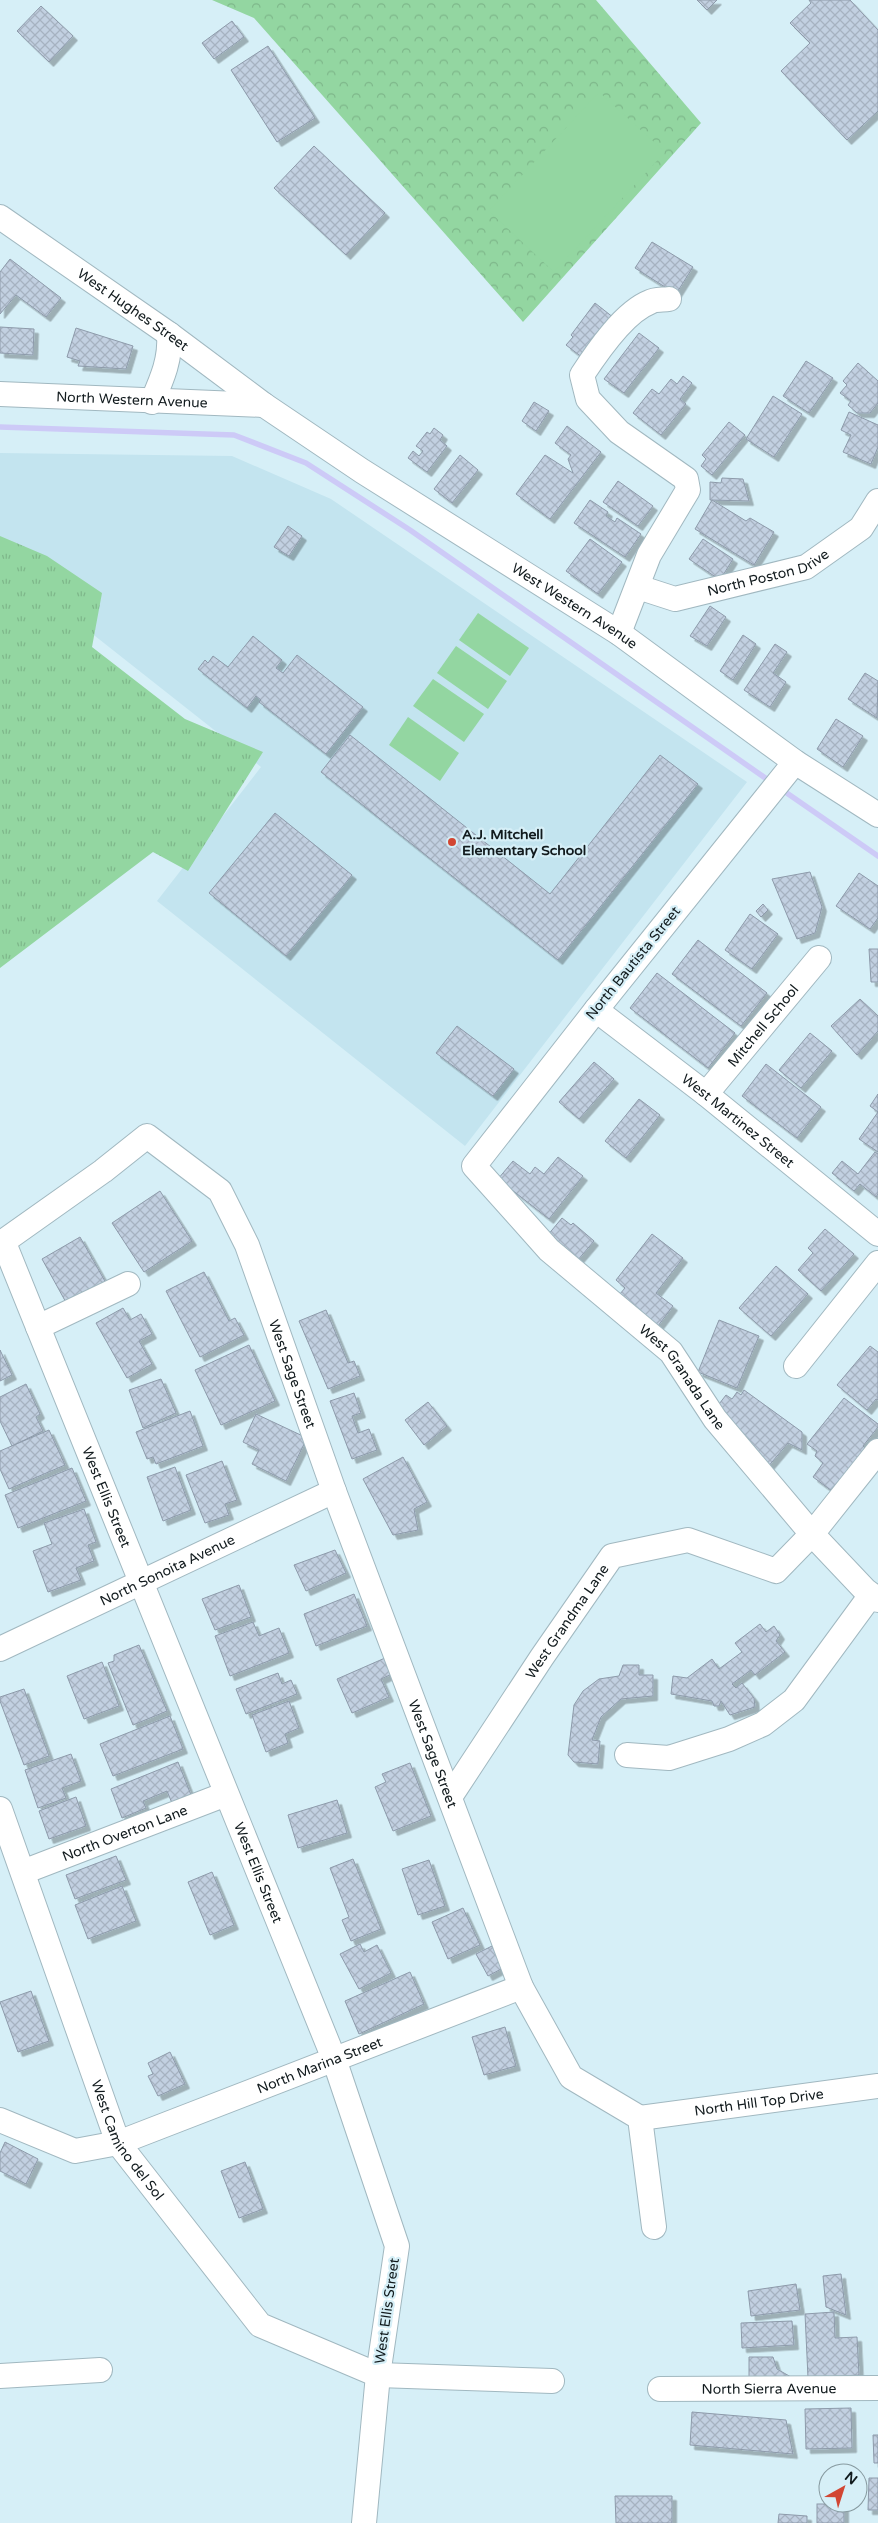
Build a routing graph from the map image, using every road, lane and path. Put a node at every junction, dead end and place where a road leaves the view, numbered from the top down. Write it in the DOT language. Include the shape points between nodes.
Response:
graph roads {
  1 [pos="0,216"];
  2 [pos="669,299"];
  3 [pos="169,334"];
  4 [pos="0,394"];
  5 [pos="152,402"];
  6 [pos="264,405"];
  7 [pos="878,501"];
  8 [pos="638,588"];
  9 [pos="619,633"];
  10 [pos="795,762"];
  11 [pos="878,815"];
  12 [pos="818,958"];
  13 [pos="596,1010"];
  14 [pos="706,1094"];
  15 [pos="474,1166"];
  16 [pos="878,1234"];
  17 [pos="2,1244"];
  18 [pos="878,1263"];
  19 [pos="128,1284"];
  20 [pos="38,1327"];
  21 [pos="796,1366"];
  22 [pos="878,1451"];
  23 [pos="334,1491"];
  24 [pos="812,1534"];
  25 [pos="141,1582"];
  26 [pos="874,1598"];
  27 [pos="0,1649"];
  28 [pos="627,1755"];
  29 [pos="226,1794"];
  30 [pos="450,1797"];
  31 [pos="0,1810"];
  32 [pos="23,1872"];
  33 [pos="521,1987"];
  34 [pos="334,2059"];
  35 [pos="878,2086"];
  36 [pos="640,2118"];
  37 [pos="0,2120"];
  38 [pos="118,2143"];
  39 [pos="654,2227"];
  40 [pos="100,2370"];
  41 [pos="378,2375"];
  42 [pos="0,2376"];
  43 [pos="552,2382"];
  44 [pos="878,2388"];
  45 [pos="660,2389"];
  46 [pos="364,2523"];
  1 -- 3 [label="street, West Hughes Street"];
  2 -- 8 [label="street" via="650,302 630,316 611,334 582,375 588,399 619,432 686,479 688,490 648,556"];
  3 -- 5 [label="street" via="168,363"];
  3 -- 6 [label="street, West Hughes Street"];
  4 -- 5 [label="street, North Western Avenue"];
  5 -- 6 [label="street, North Western Avenue"];
  6 -- 9 [label="street, West Western Avenue" via="362,471"];
  7 -- 8 [label="street, North Poston Drive" via="860,528 806,567 675,599"];
  8 -- 9 [label="street"];
  9 -- 10 [label="street, West Western Avenue"];
  10 -- 11 [label="street, West Western Avenue"];
  10 -- 13 [label="street, North Bautista Street"];
  12 -- 14 [label="street, Mitchell School"];
  13 -- 14 [label="street, West Martinez Street"];
  13 -- 15 [label="street, North Bautista Street"];
  14 -- 16 [label="street, West Martinez Street"];
  15 -- 24 [label="street, West Granada Lane" via="549,1250 672,1352 715,1419"];
  17 -- 20 [label="street, West Ellis Street"];
  17 -- 23 [label="street, West Sage Street" via="147,1136 220,1191 247,1245"];
  18 -- 21 [label="street"];
  19 -- 20 [label="street"];
  20 -- 25 [label="street, West Ellis Street"];
  22 -- 24 [label="street"];
  23 -- 25 [label="street, North Sonoita Avenue"];
  23 -- 30 [label="street, West Sage Street"];
  24 -- 26 [label="street, West Granada Lane"];
  24 -- 30 [label="street, West Grandma Lane" via="776,1571 688,1540 612,1556"];
  25 -- 27 [label="street, North Sonoita Avenue"];
  25 -- 29 [label="street, West Ellis Street"];
  26 -- 28 [label="street" via="794,1700 763,1724 729,1739 669,1758"];
  29 -- 32 [label="street, North Overton Lane"];
  29 -- 34 [label="street, West Ellis Street"];
  30 -- 33 [label="street, West Sage Street"];
  31 -- 32 [label="street, West Camino del Sol"];
  32 -- 38 [label="street, West Camino del Sol"];
  33 -- 34 [label="street, North Marina Street"];
  33 -- 36 [label="street, West Sage Street" via="571,2077"];
  34 -- 38 [label="street, North Marina Street"];
  34 -- 41 [label="street, West Ellis Street" via="397,2246"];
  35 -- 36 [label="street, North Hill Top Drive"];
  36 -- 39 [label="street"];
  37 -- 38 [label="street, North Marina Street" via="75,2151"];
  38 -- 41 [label="street, West Camino del Sol" via="260,2325"];
  40 -- 42 [label="street"];
  41 -- 43 [label="street"];
  41 -- 46 [label="street, West Ellis Street"];
  44 -- 45 [label="street, North Sierra Avenue"];
}
